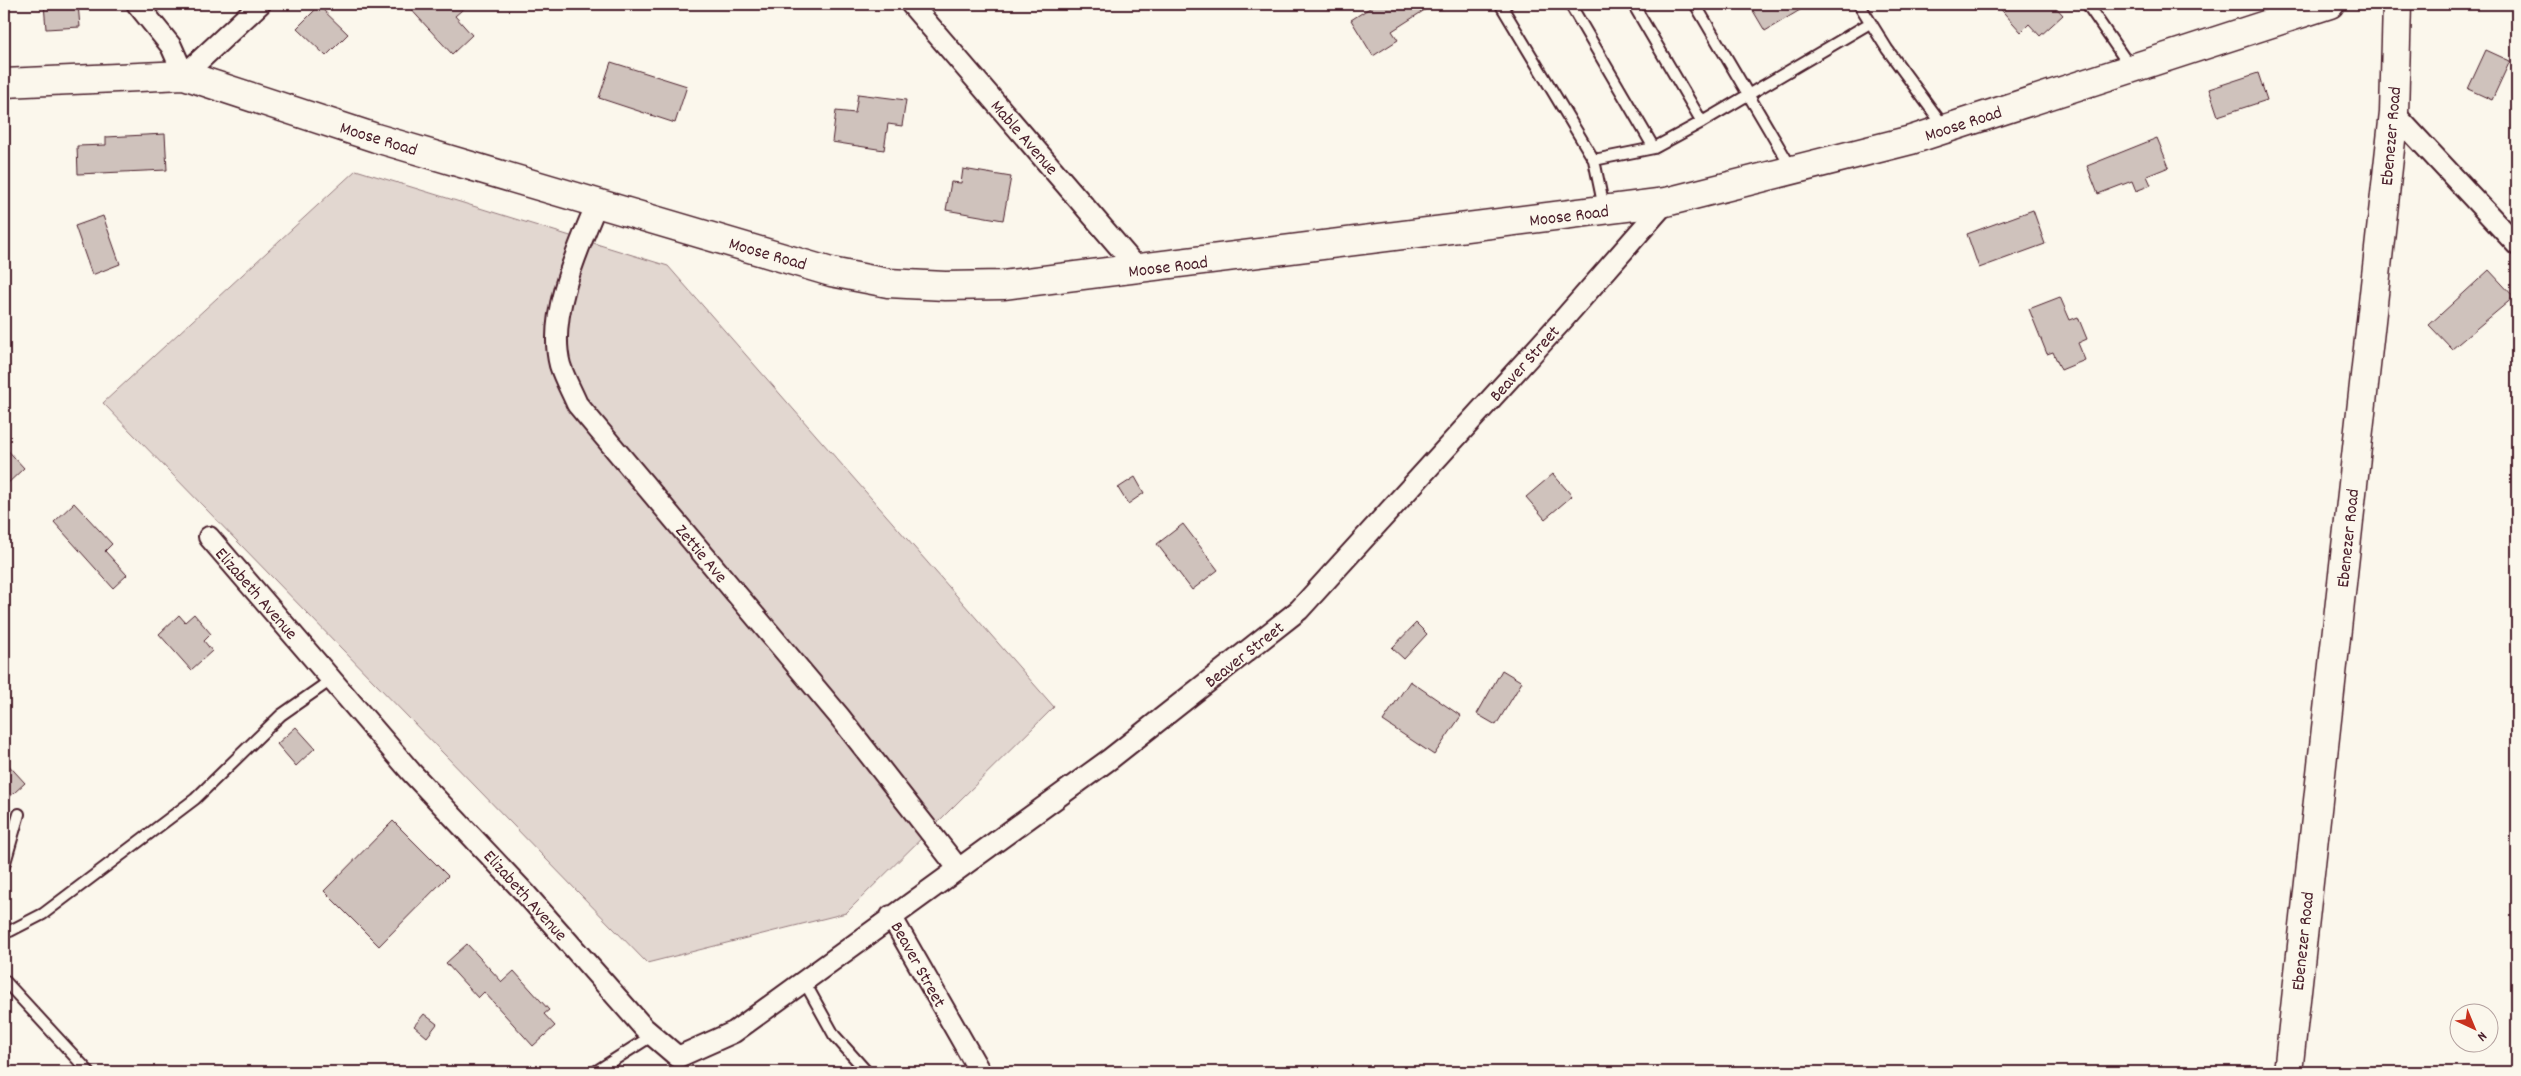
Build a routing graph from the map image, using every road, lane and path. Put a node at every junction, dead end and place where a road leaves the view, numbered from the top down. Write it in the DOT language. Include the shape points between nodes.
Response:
graph roads {
  1 [pos="137,4"];
  2 [pos="260,4"];
  3 [pos="910,4"];
  4 [pos="1570,4"];
  5 [pos="1632,4"];
  6 [pos="1695,4"];
  7 [pos="1859,4"];
  8 [pos="2087,4"];
  9 [pos="2330,4"];
  10 [pos="2397,4"];
  11 [pos="1504,5"];
  12 [pos="1870,23"];
  13 [pos="2132,68"];
  14 [pos="184,75"];
  15 [pos="4,83"];
  16 [pos="1750,95"];
  17 [pos="2394,113"];
  18 [pos="1702,122"];
  19 [pos="1946,129"];
  20 [pos="1654,148"];
  21 [pos="1594,160"];
  22 [pos="1793,170"];
  23 [pos="1666,202"];
  24 [pos="597,203"];
  25 [pos="1604,210"];
  26 [pos="2517,245"];
  27 [pos="1139,270"];
  28 [pos="209,537"];
  29 [pos="332,680"];
  30 [pos="19,814"];
  31 [pos="4,866"];
  32 [pos="958,868"];
  33 [pos="891,916"];
  34 [pos="4,930"];
  35 [pos="4,980"];
  36 [pos="804,981"];
  37 [pos="653,1036"];
  38 [pos="675,1065"];
  39 [pos="89,1072"];
  40 [pos="595,1072"];
  41 [pos="867,1072"];
  42 [pos="980,1072"];
  43 [pos="2288,1072"];
  1 -- 14 [label="street" via="172,46"];
  2 -- 14 [label="street"];
  3 -- 27 [label="street, Mable Avenue"];
  4 -- 20 [label="lane"];
  5 -- 18 [label="lane"];
  6 -- 16 [label="lane"];
  7 -- 12 [label="lane"];
  8 -- 13 [label="lane"];
  9 -- 13 [label="street, Moose Road"];
  10 -- 17 [label="street, Ebenezer Road"];
  11 -- 21 [label="lane"];
  12 -- 16 [label="lane"];
  12 -- 19 [label="lane"];
  13 -- 19 [label="street, Moose Road"];
  14 -- 15 [label="street, Moose Road"];
  14 -- 24 [label="street, Moose Road" via="376,138"];
  16 -- 18 [label="lane"];
  16 -- 22 [label="lane"];
  17 -- 26 [label="street"];
  17 -- 43 [label="street, Ebenezer Road"];
  18 -- 20 [label="lane"];
  19 -- 22 [label="street, Moose Road"];
  20 -- 21 [label="lane"];
  21 -- 25 [label="lane"];
  22 -- 23 [label="street, Moose Road"];
  23 -- 25 [label="street, Moose Road"];
  23 -- 32 [label="street, Beaver Street" via="1299,610 1110,759"];
  24 -- 27 [label="street, Moose Road" via="831,272 888,283 1003,285"];
  24 -- 32 [label="street, Zettie Ave" via="572,263 557,327 560,365 577,404 839,716"];
  25 -- 27 [label="street, Moose Road"];
  28 -- 29 [label="street, Elizabeth Avenue"];
  29 -- 34 [label="lane" via="281,715 187,804 43,914 10,931"];
  29 -- 37 [label="street, Elizabeth Avenue" via="411,772"];
  30 -- 31 [label="lane"];
  32 -- 33 [label="street, Beaver Street"];
  33 -- 36 [label="street, Elizabeth Avenue"];
  33 -- 42 [label="street, Beaver Street"];
  35 -- 39 [label="lane"];
  36 -- 38 [label="street, Elizabeth Avenue" via="734,1032"];
  36 -- 41 [label="lane" via="834,1036"];
  37 -- 38 [label="street, Elizabeth Avenue"];
  37 -- 40 [label="lane"];
}
